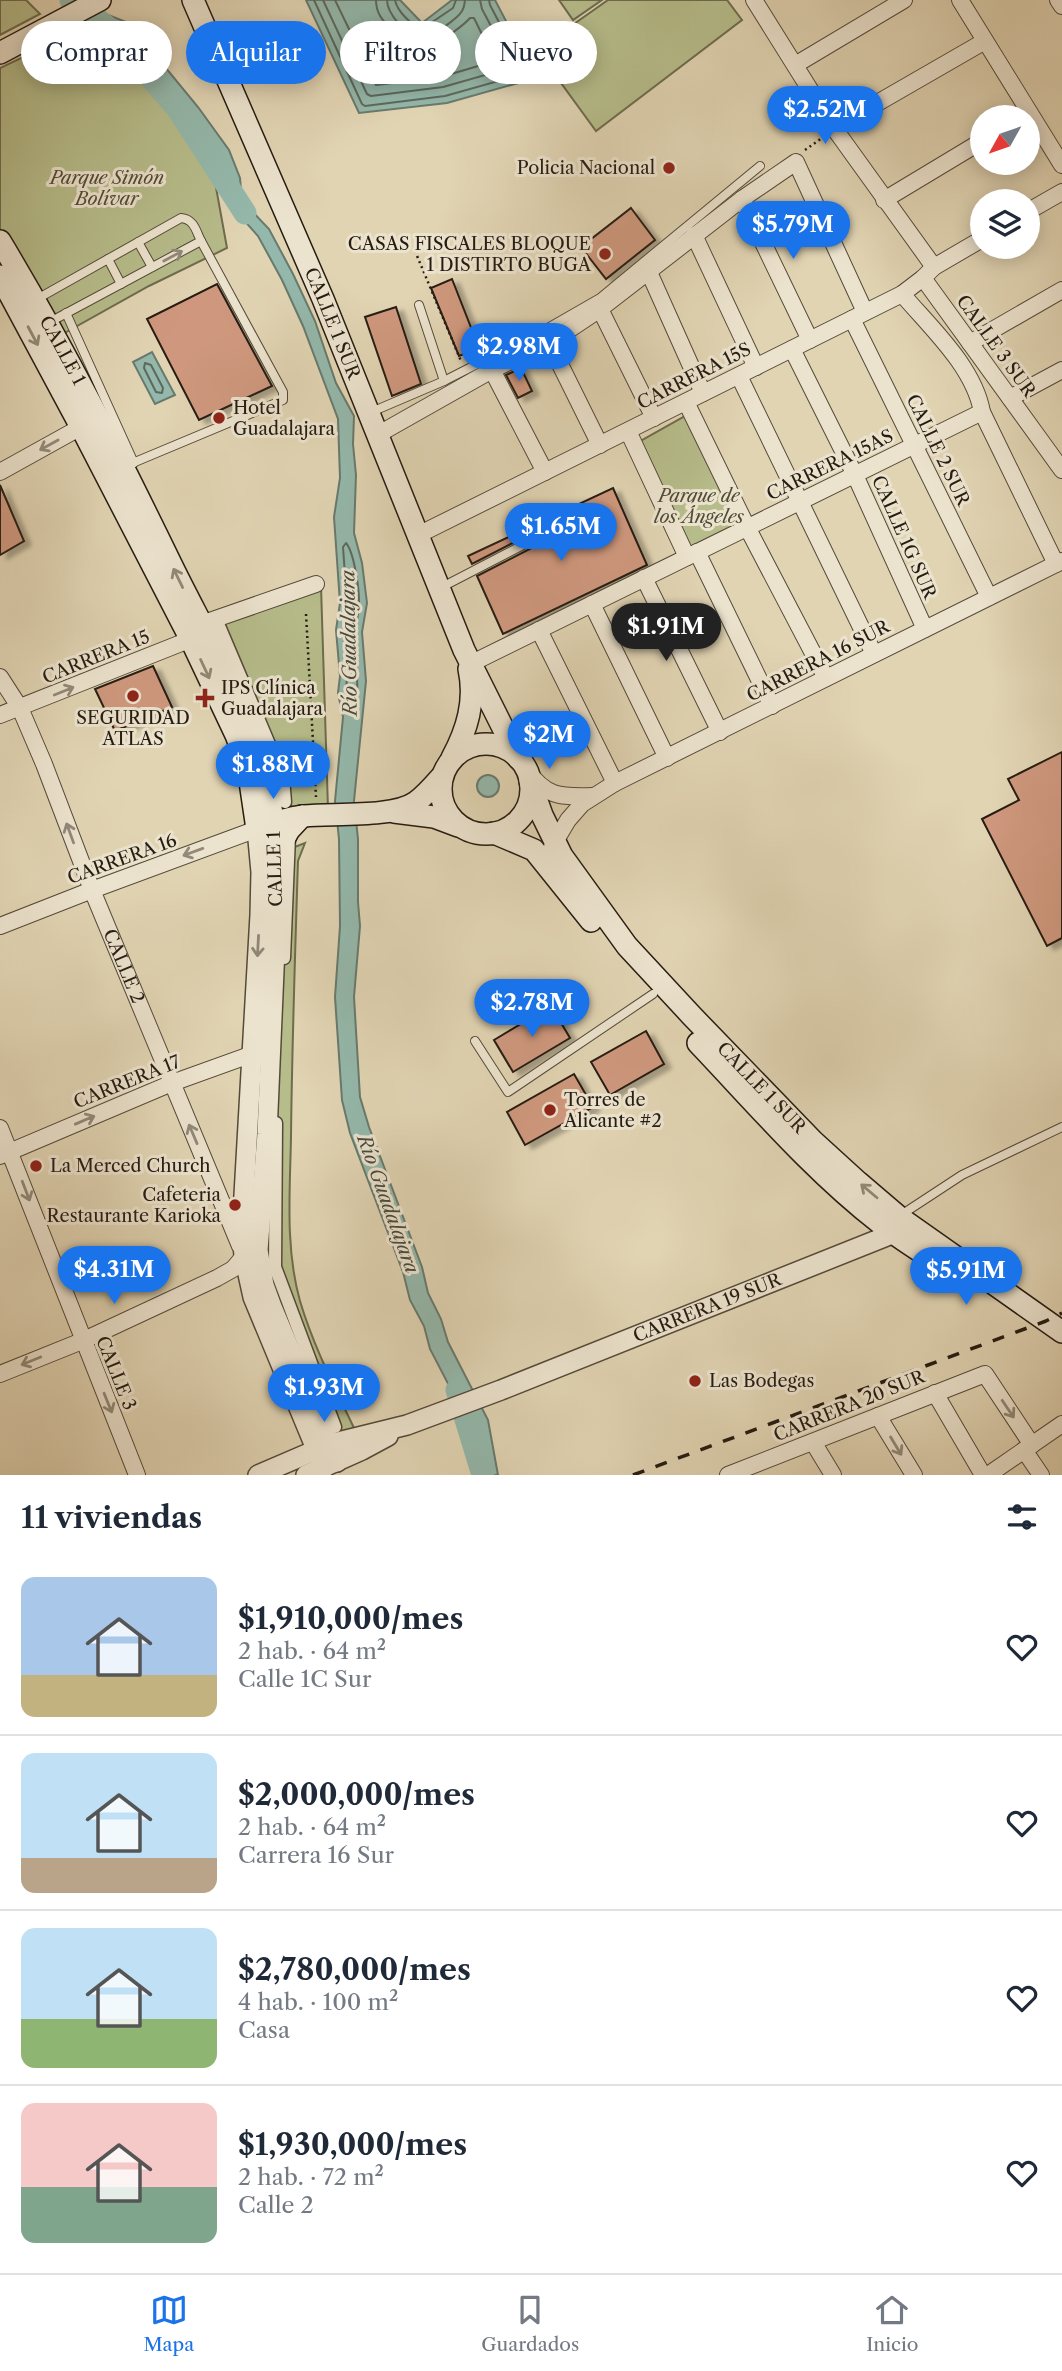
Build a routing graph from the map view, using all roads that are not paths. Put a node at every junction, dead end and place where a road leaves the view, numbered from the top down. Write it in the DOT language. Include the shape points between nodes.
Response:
graph roads {
  1 [pos="100,0"];
  2 [pos="193,0"];
  3 [pos="755,0"];
  4 [pos="904,0"];
  5 [pos="960,0"];
  6 [pos="1058,0"];
  7 [pos="1062,6"];
  8 [pos="985,41"];
  9 [pos="0,53"];
  10 [pos="795,65"];
  11 [pos="1020,105"];
  12 [pos="832,130"];
  13 [pos="1040,135"];
  14 [pos="970,148"];
  15 [pos="1062,165"];
  16 [pos="760,166"];
  17 [pos="1062,192"];
  18 [pos="742,199"];
  19 [pos="884,200"];
  20 [pos="1040,205"];
  21 [pos="694,234"];
  22 [pos="201,241"];
  23 [pos="138,242"];
  24 [pos="970,247"];
  25 [pos="3,253"];
  26 [pos="108,260"];
  27 [pos="152,267"];
  28 [pos="649,270"];
  29 [pos="928,273"];
  30 [pos="0,276"];
  31 [pos="121,284"];
  32 [pos="1062,290"];
  33 [pos="902,294"];
  34 [pos="35,300"];
  35 [pos="419,306"];
  36 [pos="600,309"];
  37 [pos="859,316"];
  38 [pos="57,318"];
  39 [pos="810,340"];
  40 [pos="549,342"];
  41 [pos="970,343"];
  42 [pos="792,349"];
  43 [pos="756,367"];
  44 [pos="492,370"];
  45 [pos="1062,370"];
  46 [pos="738,376"];
  47 [pos="444,381"];
  48 [pos="703,393"];
  49 [pos="1010,398"];
  50 [pos="686,402"];
  51 [pos="982,412"];
  52 [pos="369,413"];
  53 [pos="654,418"];
  54 [pos="90,423"];
  55 [pos="628,431"];
  56 [pos="377,435"];
  57 [pos="600,445"];
  58 [pos="914,445"];
  59 [pos="129,465"];
  60 [pos="1062,470"];
  61 [pos="0,472"];
  62 [pos="545,472"];
  63 [pos="855,475"];
  64 [pos="801,501"];
  65 [pos="579,516"];
  66 [pos="747,527"];
  67 [pos="416,536"];
  68 [pos="692,554"];
  69 [pos="1059,562"];
  70 [pos="644,578"];
  71 [pos="316,584"];
  72 [pos="439,588"];
  73 [pos="989,597"];
  74 [pos="592,604"];
  75 [pos="204,629"];
  76 [pos="925,629"];
  77 [pos="539,630"];
  78 [pos="874,654"];
  79 [pos="467,659"];
  80 [pos="0,677"];
  81 [pos="826,678"];
  82 [pos="772,706"];
  83 [pos="20,708"];
  84 [pos="0,716"];
  85 [pos="720,732"];
  86 [pos="667,758"];
  87 [pos="447,768"];
  88 [pos="525,769"];
  89 [pos="267,779"];
  90 [pos="615,783"];
  91 [pos="592,796"];
  92 [pos="285,802"];
  93 [pos="388,811"];
  94 [pos="291,819"];
  95 [pos="466,830"];
  96 [pos="494,833"];
  97 [pos="556,844"];
  98 [pos="534,850"];
  99 [pos="276,854"];
  100 [pos="92,890"];
  101 [pos="0,926"];
  102 [pos="653,994"];
  103 [pos="475,1041"];
  104 [pos="262,1051"];
  105 [pos="172,1083"];
  106 [pos="1062,1127"];
  107 [pos="0,1128"];
  108 [pos="6,1154"];
  109 [pos="901,1225"];
  110 [pos="244,1256"];
  111 [pos="272,1307"];
  112 [pos="1062,1332"];
  113 [pos="82,1341"];
  114 [pos="1062,1346"];
  115 [pos="0,1374"];
  116 [pos="935,1393"];
  117 [pos="878,1416"];
  118 [pos="1062,1424"];
  119 [pos="813,1442"];
  120 [pos="1028,1448"];
  121 [pos="325,1454"];
  122 [pos="762,1469"];
  123 [pos="137,1475"];
  124 [pos="258,1475"];
  125 [pos="728,1475"];
  126 [pos="833,1475"];
  127 [pos="914,1475"];
  128 [pos="985,1475"];
  129 [pos="1041,1475"];
  1 -- 9 [label="main road"];
  2 -- 52 [label="main road, CALLE 1 SUR"];
  3 -- 10 [label="street, CALLE 3 SUR"];
  4 -- 10 [label="street"];
  5 -- 8 [label="street"];
  6 -- 7 [label="street"];
  8 -- 11 [label="street"];
  8 -- 12 [label="street"];
  10 -- 12 [label="street, CALLE 3 SUR"];
  12 -- 19 [label="street, CALLE 3 SUR"];
  13 -- 15 [label="street"];
  14 -- 19 [label="street"];
  16 -- 47 [label="lane" via="600,298"];
  17 -- 20 [label="street"];
  18 -- 21 [label="street"];
  18 -- 37 [label="street, CALLE 2 SUR" via="796,159"];
  18 -- 39 [label="street"];
  19 -- 29 [label="street, CALLE 3 SUR"];
  21 -- 28 [label="street"];
  21 -- 43 [label="street"];
  22 -- 23 [label="lane" via="193,224 181,218"];
  27 -- 22 [label="lane, one-way"];
  22 -- 59 [label="lane" via="284,392 283,400"];
  23 -- 26 [label="lane"];
  23 -- 27 [label="lane"];
  24 -- 29 [label="street, CARRERA 15S"];
  25 -- 34 [label="main road, CALLE 1"];
  26 -- 31 [label="lane"];
  26 -- 34 [label="lane"];
  27 -- 31 [label="lane"];
  28 -- 36 [label="street"];
  28 -- 48 [label="street"];
  29 -- 33 [label="street, CARRERA 15S"];
  29 -- 41 [label="street, CALLE 3 SUR"];
  30 -- 54 [label="main road, CALLE 1, one-way"];
  31 -- 38 [label="lane"];
  32 -- 41 [label="street"];
  33 -- 37 [label="street, CARRERA 15S"];
  33 -- 51 [label="street" via="967,373"];
  34 -- 38 [label="main road, CALLE 1"];
  35 -- 47 [label="lane"];
  36 -- 40 [label="street"];
  36 -- 53 [label="street"];
  37 -- 39 [label="street, CARRERA 15S"];
  37 -- 58 [label="street, CALLE 2 SUR"];
  38 -- 54 [label="main road, CALLE 1"];
  38 -- 59 [label="lane"];
  39 -- 42 [label="street, CARRERA 15S"];
  40 -- 44 [label="street"];
  40 -- 57 [label="street"];
  41 -- 49 [label="street, CALLE 3 SUR"];
  42 -- 43 [label="street, CARRERA 15S"];
  42 -- 63 [label="street, CALLE 1G SUR"];
  43 -- 46 [label="street, CARRERA 15S"];
  44 -- 56 [label="street"];
  44 -- 62 [label="street"];
  45 -- 49 [label="street"];
  46 -- 48 [label="street, CARRERA 15S"];
  46 -- 64 [label="street"];
  47 -- 52 [label="lane"];
  48 -- 50 [label="street, CARRERA 15S"];
  49 -- 60 [label="street, CALLE 3 SUR"];
  50 -- 53 [label="street, CARRERA 15S"];
  50 -- 66 [label="street"];
  51 -- 58 [label="street, CARRERA 15AS"];
  51 -- 69 [label="street"];
  52 -- 56 [label="main road, CALLE 1 SUR"];
  53 -- 55 [label="street, CARRERA 15S"];
  54 -- 59 [label="main road, CALLE 1"];
  54 -- 61 [label="street, one-way"];
  54 -- 75 [label="main road, CALLE 1"];
  55 -- 57 [label="street, CARRERA 15S"];
  55 -- 68 [label="street"];
  56 -- 67 [label="main road, CALLE 1 SUR"];
  57 -- 62 [label="street, CARRERA 15S"];
  58 -- 63 [label="street, CARRERA 15AS"];
  58 -- 73 [label="street, CALLE 2 SUR"];
  75 -- 59 [label="main road, CALLE 1, one-way"];
  62 -- 67 [label="street, CARRERA 15S"];
  63 -- 64 [label="street, CARRERA 15AS"];
  63 -- 76 [label="street, CALLE 1G SUR"];
  64 -- 66 [label="street, CARRERA 15AS"];
  64 -- 78 [label="street"];
  65 -- 72 [label="lane"];
  66 -- 68 [label="street, CARRERA 15AS"];
  66 -- 81 [label="street"];
  67 -- 72 [label="main road, CALLE 1 SUR"];
  68 -- 70 [label="street, CARRERA 15AS"];
  68 -- 82 [label="street"];
  69 -- 73 [label="street, CARRERA 16 SUR"];
  70 -- 74 [label="street, CARRERA 15AS"];
  70 -- 85 [label="street"];
  71 -- 75 [label="street, CARRERA 15"];
  72 -- 79 [label="main road, CALLE 1 SUR"];
  73 -- 76 [label="street, CARRERA 16 SUR"];
  74 -- 77 [label="street, CARRERA 15AS"];
  74 -- 86 [label="street"];
  83 -- 75 [label="street, CARRERA 15, one-way"];
  75 -- 89 [label="main road, CALLE 1" via="245,717"];
  75 -- 92 [label="street" via="283,778"];
  75 -- 94 [label="main road, CALLE 1, one-way" via="248,768"];
  76 -- 78 [label="street, CARRERA 16 SUR"];
  77 -- 79 [label="street, CARRERA 15AS"];
  77 -- 90 [label="street"];
  78 -- 81 [label="street, CARRERA 16 SUR"];
  79 -- 87 [label="main road, CALLE 1 SUR" via="472,689 468,719"];
  79 -- 88 [label="main road, CALLE 1 SUR"];
  80 -- 83 [label="street, CALLE 2"];
  81 -- 82 [label="street, CARRERA 16 SUR"];
  82 -- 85 [label="street, CARRERA 16 SUR"];
  83 -- 84 [label="street, CARRERA 15"];
  100 -- 83 [label="street, CALLE 2, one-way"];
  85 -- 86 [label="street, CARRERA 16 SUR"];
  86 -- 90 [label="street, CARRERA 16 SUR"];
  87 -- 88 [label="main road" via="460,752 485,744 508,750"];
  87 -- 93 [label="main road" via="417,802"];
  87 -- 95 [label="main road" via="441,786 443,802 448,814"];
  88 -- 91 [label="street" via="537,785 558,796"];
  88 -- 96 [label="main road" via="531,793 527,807 508,828"];
  88 -- 97 [label="main road, CALLE 1 SUR"];
  89 -- 94 [label="main road, CALLE 1"];
  89 -- 94 [label="main road" via="274,799"];
  90 -- 91 [label="street, CARRERA 16 SUR"];
  91 -- 97 [label="street, CARRERA 16 SUR" via="568,820"];
  93 -- 94 [label="main road"];
  93 -- 95 [label="main road" via="434,817"];
  94 -- 99 [label="main road"];
  94 -- 100 [label="street, CARRERA 16, one-way"];
  94 -- 104 [label="street, CALLE 1, one-way" via="261,872"];
  94 -- 121 [label="street" via="277,1100 275,1267"];
  95 -- 96 [label="main road"];
  96 -- 98 [label="main road, CALLE 1 SUR"];
  97 -- 98 [label="street" via="541,853"];
  109 -- 97 [label="main road, CALLE 1 SUR, one-way" via="627,946"];
  98 -- 102 [label="main road, CALLE 1 SUR"];
  99 -- 104 [label="street, CALLE 1" via="278,877"];
  100 -- 101 [label="street, CARRERA 16"];
  100 -- 105 [label="street, CALLE 2"];
  102 -- 103 [label="lane" via="508,1092"];
  102 -- 109 [label="main road, CALLE 1 SUR" via="846,1194"];
  104 -- 105 [label="street, CARRERA 17"];
  104 -- 110 [label="street, CALLE 1" via="242,1230"];
  104 -- 111 [label="street, CALLE 1" via="267,1134 258,1250"];
  108 -- 105 [label="street, CARRERA 17, one-way"];
  110 -- 105 [label="street, CALLE 2, one-way"];
  106 -- 109 [label="lane" via="962,1175"];
  107 -- 108 [label="street, CALLE 3"];
  108 -- 113 [label="street, CALLE 3, one-way"];
  109 -- 112 [label="main road, CALLE 1 SUR"];
  109 -- 114 [label="main road, CALLE 1 SUR"];
  109 -- 121 [label="street, CARRERA 19 SUR" via="501,1390"];
  110 -- 111 [label="street, CALLE 2"];
  110 -- 113 [label="street" via="217,1278"];
  110 -- 121 [label="street, CALLE 2" via="253,1297"];
  111 -- 121 [label="street, CALLE 2"];
  113 -- 115 [label="street, one-way"];
  113 -- 123 [label="street, CALLE 3, one-way"];
  116 -- 117 [label="street, CARRERA 20 SUR"];
  116 -- 120 [label="street, CARRERA 20 SUR, one-way" via="985,1374"];
  116 -- 128 [label="street"];
  117 -- 119 [label="street, CARRERA 20 SUR"];
  117 -- 127 [label="street, one-way"];
  118 -- 120 [label="street"];
  119 -- 122 [label="street, CARRERA 20 SUR"];
  119 -- 126 [label="street"];
  120 -- 128 [label="street"];
  120 -- 129 [label="street"];
  121 -- 124 [label="street, CARRERA 19 SUR"];
  122 -- 125 [label="street, CARRERA 20 SUR"];
}
